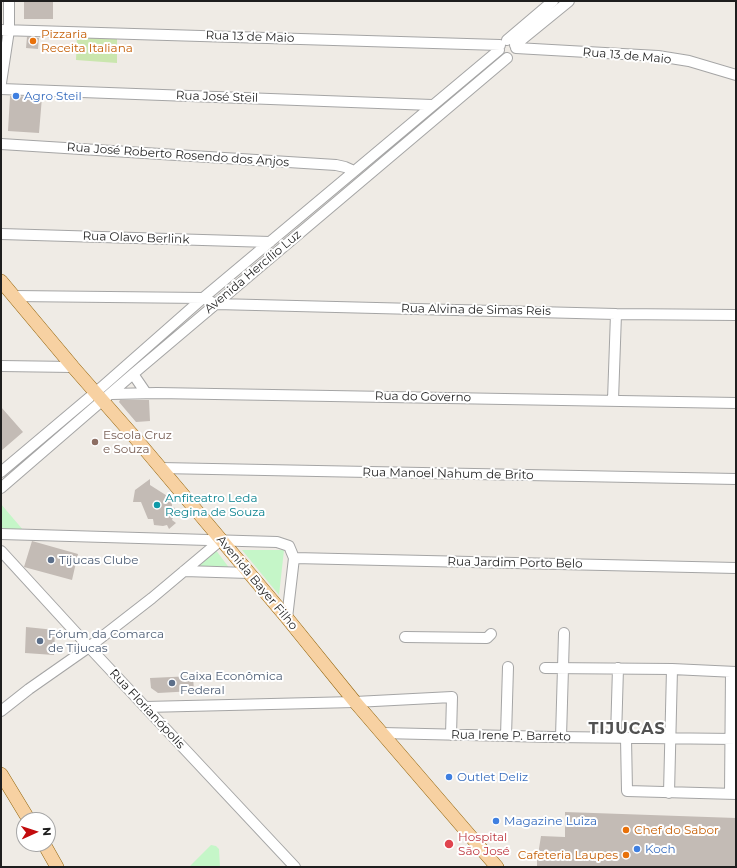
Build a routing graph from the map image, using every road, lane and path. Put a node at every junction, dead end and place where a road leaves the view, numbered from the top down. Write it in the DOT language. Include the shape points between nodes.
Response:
graph roads {
  1 [pos="9,1"];
  2 [pos="553,1"];
  3 [pos="569,1"];
  4 [pos="5,30"];
  5 [pos="507,46"];
  6 [pos="736,75"];
  7 [pos="1,83"];
  8 [pos="1,90"];
  9 [pos="432,105"];
  10 [pos="1,144"];
  11 [pos="354,171"];
  12 [pos="1,234"];
  13 [pos="270,242"];
  14 [pos="1,281"];
  15 [pos="14,296"];
  16 [pos="203,298"];
  17 [pos="216,304"];
  18 [pos="616,314"];
  19 [pos="736,315"];
  20 [pos="1,366"];
  21 [pos="73,367"];
  22 [pos="133,374"];
  23 [pos="146,393"];
  24 [pos="103,396"];
  25 [pos="613,400"];
  26 [pos="736,403"];
  27 [pos="160,468"];
  28 [pos="1,472"];
  29 [pos="736,479"];
  30 [pos="1,488"];
  31 [pos="1,534"];
  32 [pos="221,540"];
  33 [pos="1,551"];
  34 [pos="294,558"];
  35 [pos="736,568"];
  36 [pos="184,571"];
  37 [pos="249,573"];
  38 [pos="287,618"];
  39 [pos="564,633"];
  40 [pos="491,634"];
  41 [pos="405,637"];
  42 [pos="89,647"];
  43 [pos="508,667"];
  44 [pos="545,668"];
  45 [pos="563,668"];
  46 [pos="618,668"];
  47 [pos="672,669"];
  48 [pos="734,672"];
  49 [pos="355,702"];
  50 [pos="145,707"];
  51 [pos="1,711"];
  52 [pos="382,733"];
  53 [pos="451,735"];
  54 [pos="506,736"];
  55 [pos="561,737"];
  56 [pos="621,737"];
  57 [pos="672,738"];
  58 [pos="733,739"];
  59 [pos="1,774"];
  60 [pos="669,793"];
  61 [pos="733,794"];
  62 [pos="25,812"];
  63 [pos="49,852"];
  64 [pos="57,867"];
  65 [pos="295,867"];
  66 [pos="497,867"];
  1 -- 4 [label="street"];
  2 -- 5 [label="street, Avenida Hercílio Luz"];
  3 -- 5 [label="street, Avenida Hercílio Luz"];
  4 -- 5 [label="street, Rua 13 de Maio"];
  4 -- 7 [label="street"];
  5 -- 6 [label="street, Rua 13 de Maio" via="658,56"];
  5 -- 9 [label="street, Avenida Hercílio Luz"];
  5 -- 17 [label="street, Avenida Hercílio Luz" via="501,56 507,58"];
  8 -- 9 [label="street, Rua José Steil"];
  9 -- 11 [label="street, Avenida Hercílio Luz"];
  10 -- 11 [label="street, Rua José Roberto Rosendo dos Anjos" via="336,165"];
  11 -- 13 [label="street, Avenida Hercílio Luz"];
  12 -- 13 [label="street, Rua Olavo Berlink"];
  13 -- 16 [label="street, Avenida Hercílio Luz"];
  14 -- 15 [label="main road, Avenida Bayer Filho"];
  15 -- 16 [label="street"];
  15 -- 21 [label="main road, Avenida Bayer Filho"];
  16 -- 17 [label="street"];
  16 -- 24 [label="street, Avenida Hercílio Luz"];
  17 -- 18 [label="street, Rua Alvina de Simas Reis"];
  17 -- 22 [label="street, Avenida Hercílio Luz"];
  18 -- 19 [label="street, Rua Alvina de Simas Reis"];
  18 -- 25 [label="street"];
  20 -- 21 [label="street"];
  21 -- 24 [label="main road, Avenida Bayer Filho"];
  22 -- 23 [label="street"];
  22 -- 24 [label="street, Avenida Hercílio Luz"];
  23 -- 24 [label="street, Rua do Governo"];
  23 -- 25 [label="street, Rua do Governo"];
  24 -- 27 [label="main road, Avenida Bayer Filho"];
  24 -- 28 [label="street, Avenida Hercílio Luz"];
  24 -- 30 [label="street, Avenida Hercílio Luz"];
  25 -- 26 [label="street, Rua do Governo"];
  27 -- 29 [label="street, Rua Manoel Nahum de Brito"];
  27 -- 32 [label="main road, Avenida Bayer Filho"];
  31 -- 32 [label="street"];
  32 -- 34 [label="street" via="277,542 289,546"];
  32 -- 36 [label="street"];
  32 -- 37 [label="main road, Avenida Bayer Filho"];
  33 -- 42 [label="street, Rua Florianópolis"];
  34 -- 35 [label="street, Rua Jardim Porto Belo"];
  34 -- 38 [label="street"];
  36 -- 37 [label="street"];
  36 -- 42 [label="street"];
  37 -- 38 [label="main road, Avenida Bayer Filho"];
  38 -- 49 [label="main road, Avenida Bayer Filho"];
  39 -- 45 [label="street"];
  40 -- 41 [label="street" via="487,638"];
  42 -- 50 [label="street, Rua Florianópolis"];
  42 -- 51 [label="street"];
  43 -- 54 [label="street"];
  44 -- 45 [label="street"];
  45 -- 46 [label="street"];
  45 -- 55 [label="street"];
  46 -- 47 [label="street"];
  46 -- 56 [label="street"];
  47 -- 48 [label="street"];
  47 -- 57 [label="street"];
  48 -- 58 [label="street"];
  49 -- 50 [label="street"];
  49 -- 52 [label="main road, Avenida Bayer Filho"];
  49 -- 53 [label="street" via="452,697"];
  50 -- 65 [label="street, Rua Florianópolis"];
  52 -- 53 [label="street, Rua Irene P. Barreto"];
  52 -- 66 [label="main road, Avenida Bayer Filho"];
  53 -- 54 [label="street, Rua Irene P. Barreto"];
  54 -- 55 [label="street, Rua Irene P. Barreto"];
  55 -- 56 [label="street, Rua Irene P. Barreto"];
  56 -- 57 [label="street, Rua Irene P. Barreto"];
  56 -- 60 [label="street" via="626,791"];
  57 -- 58 [label="street, Rua Irene P. Barreto"];
  57 -- 60 [label="street"];
  58 -- 61 [label="street"];
  59 -- 62 [label="main road"];
  60 -- 61 [label="street"];
  63 -- 64 [label="main road"];
}
